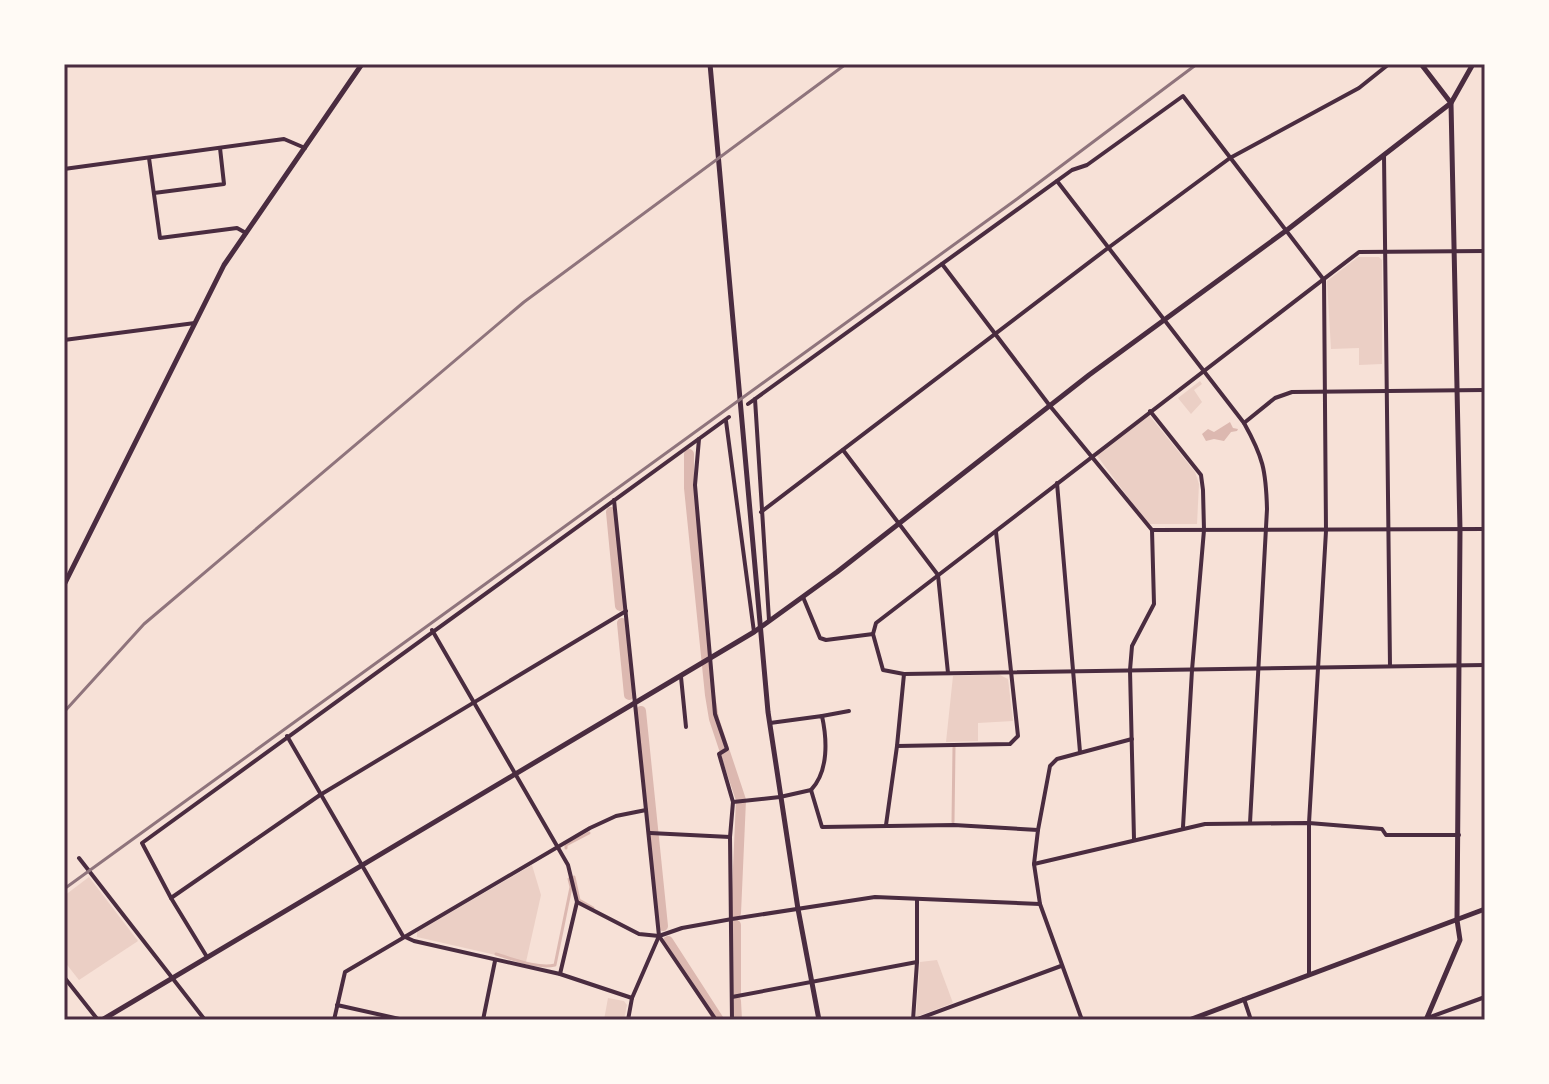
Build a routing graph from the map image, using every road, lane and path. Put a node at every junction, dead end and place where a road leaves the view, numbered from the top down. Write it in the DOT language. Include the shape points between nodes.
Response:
graph roads {
  1 [pos="362,64"];
  2 [pos="710,64"];
  3 [pos="1389,64"];
  4 [pos="1421,64"];
  5 [pos="1473,64"];
  6 [pos="1451,103"];
  7 [pos="220,148"];
  8 [pos="305,148"];
  9 [pos="1384,153"];
  10 [pos="149,158"];
  11 [pos="1230,158"];
  12 [pos="64,169"];
  13 [pos="1057,181"];
  14 [pos="154,193"];
  15 [pos="1287,230"];
  16 [pos="247,233"];
  17 [pos="1108,248"];
  18 [pos="1455,251"];
  19 [pos="1485,251"];
  20 [pos="1385,252"];
  21 [pos="941,264"];
  22 [pos="1324,280"];
  23 [pos="1164,320"];
  24 [pos="195,323"];
  25 [pos="995,334"];
  26 [pos="64,340"];
  27 [pos="1203,371"];
  28 [pos="1458,390"];
  29 [pos="1485,390"];
  30 [pos="1326,391"];
  31 [pos="1387,391"];
  32 [pos="755,399"];
  33 [pos="748,404"];
  34 [pos="1050,406"];
  35 [pos="1150,411"];
  36 [pos="1244,423"];
  37 [pos="699,439"];
  38 [pos="843,450"];
  39 [pos="1091,456"];
  40 [pos="1057,483"];
  41 [pos="614,500"];
  42 [pos="761,512"];
  43 [pos="900,522"];
  44 [pos="1485,529"];
  45 [pos="1152,530"];
  46 [pos="1204,530"];
  47 [pos="1265,530"];
  48 [pos="1388,530"];
  49 [pos="1460,530"];
  50 [pos="996,531"];
  51 [pos="1326,531"];
  52 [pos="938,575"];
  53 [pos="64,585"];
  54 [pos="803,597"];
  55 [pos="626,611"];
  56 [pos="769,621"];
  57 [pos="762,626"];
  58 [pos="432,630"];
  59 [pos="754,632"];
  60 [pos="873,634"];
  61 [pos="711,659"];
  62 [pos="1485,665"];
  63 [pos="1460,666"];
  64 [pos="1390,668"];
  65 [pos="1257,669"];
  66 [pos="1318,669"];
  67 [pos="1130,670"];
  68 [pos="1192,670"];
  69 [pos="1073,671"];
  70 [pos="1009,672"];
  71 [pos="948,673"];
  72 [pos="904,674"];
  73 [pos="681,677"];
  74 [pos="474,703"];
  75 [pos="634,704"];
  76 [pos="849,711"];
  77 [pos="822,716"];
  78 [pos="770,723"];
  79 [pos="686,727"];
  80 [pos="287,736"];
  81 [pos="1132,739"];
  82 [pos="897,746"];
  83 [pos="1080,752"];
  84 [pos="517,774"];
  85 [pos="811,790"];
  86 [pos="320,795"];
  87 [pos="780,797"];
  88 [pos="733,802"];
  89 [pos="646,810"];
  90 [pos="1250,823"];
  91 [pos="1309,823"];
  92 [pos="886,825"];
  93 [pos="1183,827"];
  94 [pos="1038,830"];
  95 [pos="650,833"];
  96 [pos="1459,835"];
  97 [pos="730,837"];
  98 [pos="1134,839"];
  99 [pos="558,848"];
  100 [pos="79,858"];
  101 [pos="1034,864"];
  102 [pos="361,866"];
  103 [pos="171,898"];
  104 [pos="917,899"];
  105 [pos="577,902"];
  106 [pos="1040,904"];
  107 [pos="798,909"];
  108 [pos="1485,909"];
  109 [pos="732,919"];
  110 [pos="1457,920"];
  111 [pos="403,936"];
  112 [pos="659,936"];
  113 [pos="207,957"];
  114 [pos="495,961"];
  115 [pos="917,962"];
  116 [pos="1061,966"];
  117 [pos="560,974"];
  118 [pos="1309,974"];
  119 [pos="64,977"];
  120 [pos="172,978"];
  121 [pos="812,983"];
  122 [pos="732,997"];
  123 [pos="1485,997"];
  124 [pos="632,998"];
  125 [pos="1244,999"];
  126 [pos="337,1005"];
  127 [pos="1425,1019"];
  128 [pos="100,1020"];
  129 [pos="205,1020"];
  130 [pos="334,1020"];
  131 [pos="404,1020"];
  132 [pos="483,1020"];
  133 [pos="628,1020"];
  134 [pos="716,1020"];
  135 [pos="732,1020"];
  136 [pos="819,1020"];
  137 [pos="914,1020"];
  138 [pos="1082,1020"];
  139 [pos="1189,1020"];
  140 [pos="1251,1020"];
  1 -- 8 [label="street"];
  2 -- 57 [label="street"];
  3 -- 11 [label="street" via="1359,88"];
  4 -- 6 [label="street"];
  5 -- 6 [label="street"];
  6 -- 9 [label="street"];
  6 -- 18 [label="street"];
  7 -- 8 [label="street" via="284,139"];
  7 -- 10 [label="street"];
  7 -- 14 [label="street" via="224,184"];
  8 -- 16 [label="street"];
  9 -- 15 [label="street"];
  9 -- 20 [label="street"];
  10 -- 12 [label="street"];
  10 -- 14 [label="street"];
  11 -- 13 [label="street" via="1183,96"];
  11 -- 15 [label="street"];
  11 -- 17 [label="street"];
  13 -- 17 [label="street"];
  13 -- 21 [label="street"];
  14 -- 16 [label="street" via="160,238 237,228"];
  15 -- 22 [label="street"];
  15 -- 23 [label="street"];
  16 -- 24 [label="street"];
  17 -- 23 [label="street"];
  17 -- 25 [label="street"];
  18 -- 19 [label="street"];
  18 -- 20 [label="street"];
  18 -- 28 [label="street"];
  20 -- 22 [label="street" via="1359,252"];
  20 -- 31 [label="street"];
  21 -- 25 [label="street"];
  21 -- 32 [label="street"];
  22 -- 27 [label="street"];
  22 -- 30 [label="street"];
  23 -- 27 [label="street"];
  23 -- 34 [label="street"];
  24 -- 26 [label="street"];
  24 -- 53 [label="street"];
  25 -- 34 [label="street"];
  25 -- 38 [label="street"];
  27 -- 35 [label="street"];
  27 -- 36 [label="street"];
  28 -- 29 [label="street"];
  28 -- 31 [label="street"];
  28 -- 49 [label="street"];
  30 -- 31 [label="street"];
  30 -- 36 [label="street" via="1275,398"];
  30 -- 51 [label="street"];
  31 -- 48 [label="street"];
  32 -- 33 [label="street"];
  32 -- 42 [label="street"];
  34 -- 39 [label="street"];
  34 -- 43 [label="street"];
  35 -- 39 [label="street"];
  35 -- 46 [label="street" via="1201,475"];
  36 -- 47 [label="street" via="1262,456"];
  37 -- 41 [label="street"];
  37 -- 59 [label="street" via="727,418"];
  37 -- 61 [label="street" via="695,485"];
  38 -- 42 [label="street"];
  38 -- 43 [label="street"];
  39 -- 40 [label="street"];
  39 -- 45 [label="street"];
  40 -- 50 [label="street"];
  40 -- 69 [label="street"];
  41 -- 55 [label="street"];
  41 -- 58 [label="street"];
  42 -- 56 [label="street"];
  43 -- 52 [label="street"];
  43 -- 54 [label="street"];
  44 -- 49 [label="street"];
  45 -- 46 [label="street"];
  45 -- 67 [label="street" via="1154,604 1132,646"];
  46 -- 47 [label="street"];
  46 -- 68 [label="street"];
  47 -- 51 [label="street"];
  47 -- 65 [label="street"];
  48 -- 49 [label="street"];
  48 -- 51 [label="street"];
  48 -- 64 [label="street"];
  49 -- 63 [label="street"];
  50 -- 52 [label="street"];
  50 -- 70 [label="street"];
  51 -- 66 [label="street"];
  52 -- 60 [label="street" via="876,623"];
  52 -- 71 [label="street"];
  54 -- 56 [label="street"];
  54 -- 60 [label="street" via="820,638"];
  55 -- 74 [label="street"];
  55 -- 75 [label="street"];
  56 -- 57 [label="street"];
  57 -- 59 [label="street"];
  57 -- 78 [label="street"];
  58 -- 74 [label="street"];
  58 -- 80 [label="street"];
  59 -- 61 [label="street"];
  60 -- 72 [label="street" via="883,670"];
  61 -- 73 [label="street"];
  61 -- 88 [label="street" via="715,714 727,749 719,754"];
  62 -- 63 [label="street"];
  63 -- 64 [label="street"];
  63 -- 96 [label="street"];
  64 -- 66 [label="street"];
  65 -- 66 [label="street"];
  65 -- 68 [label="street"];
  65 -- 90 [label="street"];
  66 -- 91 [label="street"];
  67 -- 68 [label="street"];
  67 -- 69 [label="street"];
  67 -- 81 [label="street"];
  68 -- 93 [label="street"];
  69 -- 70 [label="street"];
  69 -- 83 [label="street"];
  70 -- 71 [label="street"];
  70 -- 82 [label="street" via="1018,736 1010,744"];
  71 -- 72 [label="street"];
  72 -- 82 [label="street"];
  73 -- 75 [label="street"];
  73 -- 79 [label="street"];
  74 -- 84 [label="street"];
  74 -- 86 [label="street"];
  75 -- 84 [label="street"];
  75 -- 89 [label="street"];
  76 -- 77 [label="street"];
  77 -- 78 [label="street"];
  77 -- 85 [label="street" via="827,741 819,782"];
  78 -- 87 [label="street"];
  80 -- 86 [label="street"];
  80 -- 103 [label="street" via="142,843"];
  81 -- 83 [label="street"];
  81 -- 98 [label="street"];
  82 -- 92 [label="street"];
  83 -- 94 [label="street" via="1050,766"];
  84 -- 99 [label="street"];
  84 -- 102 [label="street"];
  85 -- 87 [label="street"];
  85 -- 92 [label="street" via="822,827"];
  86 -- 102 [label="street"];
  86 -- 103 [label="street"];
  87 -- 88 [label="street"];
  87 -- 107 [label="street"];
  88 -- 97 [label="street"];
  89 -- 95 [label="street"];
  89 -- 99 [label="street" via="616,816"];
  90 -- 91 [label="street"];
  90 -- 93 [label="street"];
  91 -- 96 [label="street" via="1382,829 1386,835"];
  91 -- 118 [label="street"];
  92 -- 94 [label="street"];
  93 -- 98 [label="street"];
  94 -- 101 [label="street"];
  95 -- 97 [label="street"];
  95 -- 112 [label="street"];
  96 -- 110 [label="street"];
  97 -- 109 [label="street"];
  98 -- 101 [label="street"];
  99 -- 105 [label="street"];
  99 -- 111 [label="street"];
  100 -- 120 [label="street"];
  101 -- 106 [label="street"];
  102 -- 111 [label="street"];
  102 -- 113 [label="street"];
  103 -- 113 [label="street"];
  104 -- 106 [label="street"];
  104 -- 107 [label="street" via="875,897"];
  104 -- 115 [label="street"];
  105 -- 112 [label="street" via="639,934"];
  105 -- 117 [label="street"];
  106 -- 116 [label="street"];
  107 -- 109 [label="street"];
  107 -- 121 [label="street"];
  108 -- 110 [label="street"];
  109 -- 112 [label="street"];
  109 -- 122 [label="street"];
  110 -- 118 [label="street"];
  110 -- 127 [label="street" via="1460,940"];
  111 -- 114 [label="street"];
  111 -- 126 [label="street" via="345,972"];
  112 -- 124 [label="street"];
  112 -- 134 [label="street"];
  113 -- 120 [label="street"];
  114 -- 117 [label="street"];
  114 -- 132 [label="street"];
  115 -- 121 [label="street"];
  115 -- 137 [label="street"];
  116 -- 137 [label="street"];
  116 -- 138 [label="street"];
  117 -- 124 [label="street"];
  118 -- 125 [label="street"];
  119 -- 128 [label="street"];
  120 -- 128 [label="street"];
  120 -- 129 [label="street"];
  121 -- 122 [label="street"];
  121 -- 136 [label="street"];
  122 -- 135 [label="street"];
  123 -- 127 [label="street"];
  124 -- 133 [label="street"];
  125 -- 139 [label="street"];
  125 -- 140 [label="street"];
  126 -- 130 [label="street"];
  126 -- 131 [label="street"];
}
